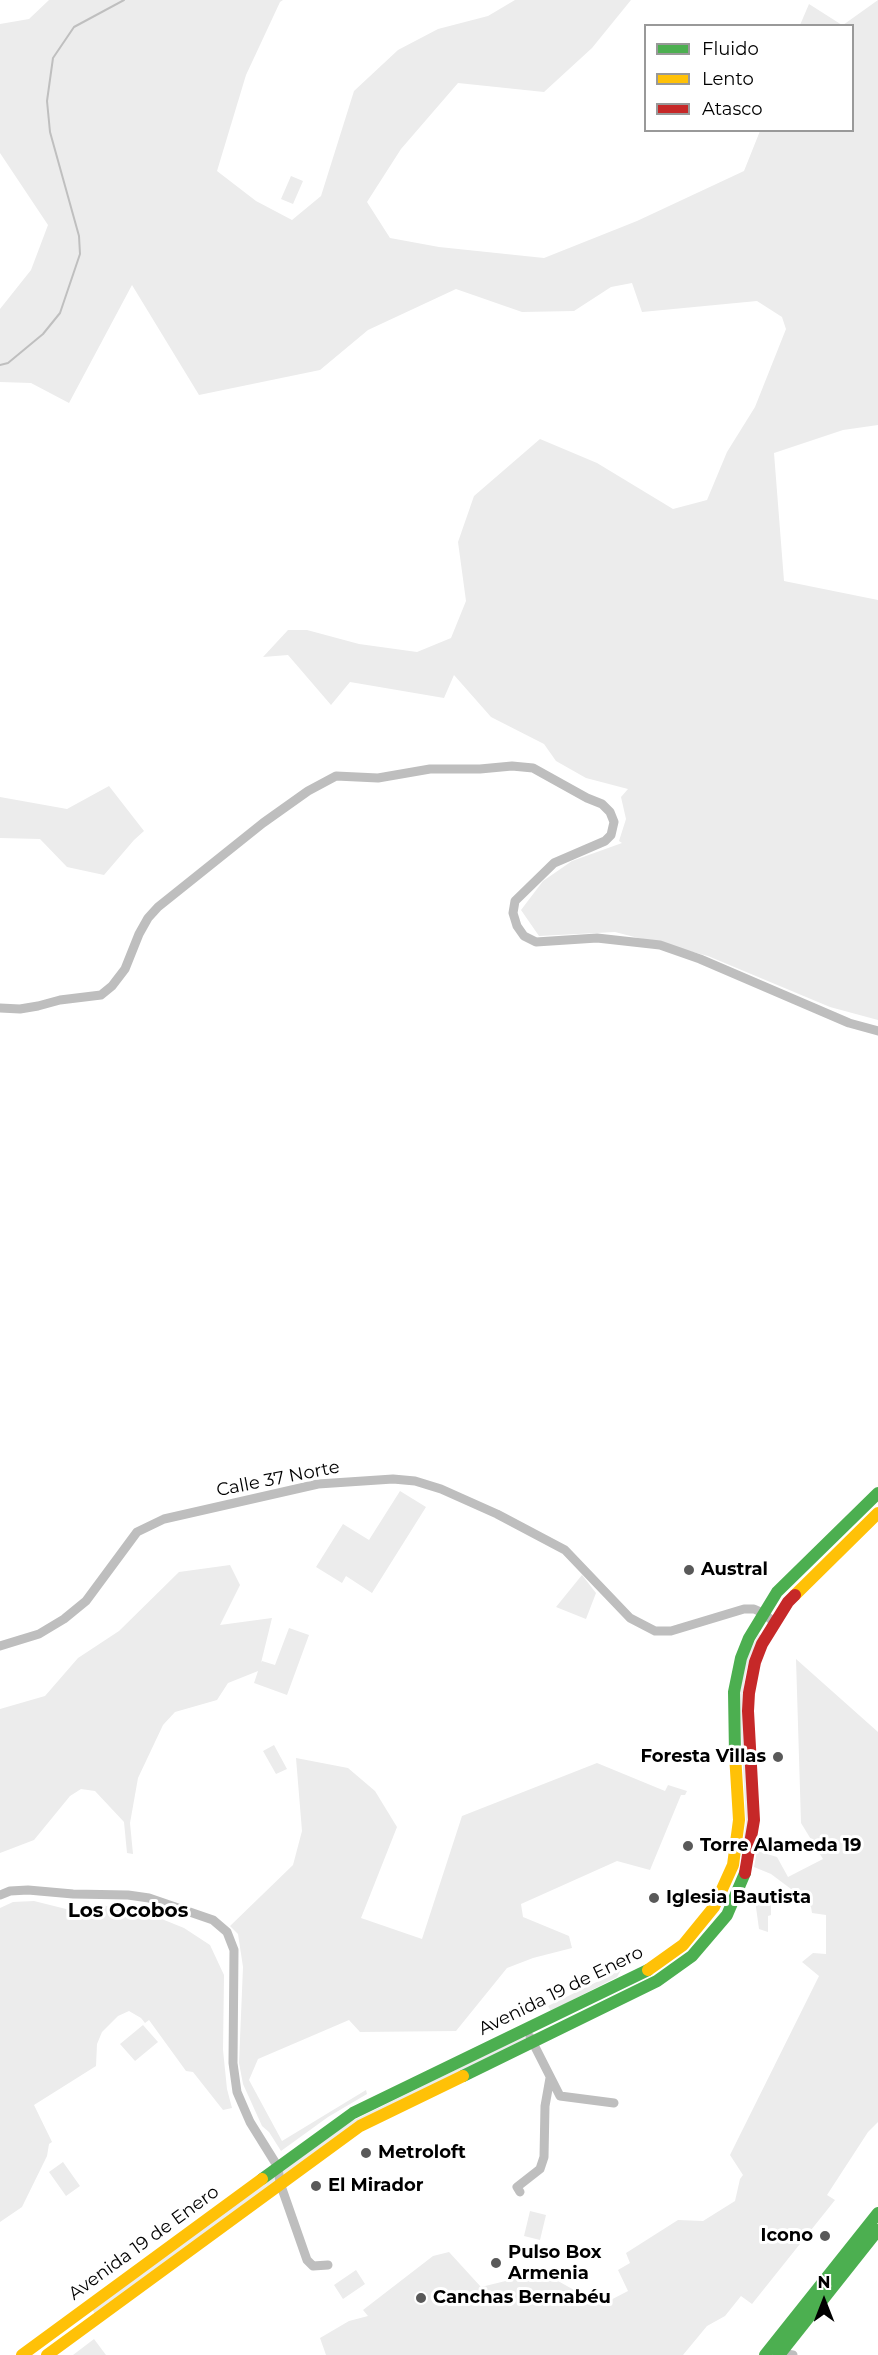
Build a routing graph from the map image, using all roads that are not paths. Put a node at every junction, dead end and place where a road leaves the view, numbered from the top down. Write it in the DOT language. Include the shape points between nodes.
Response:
graph roads {
  1 [pos="0,1008"];
  2 [pos="878,1031"];
  3 [pos="878,1493"];
  4 [pos="878,1513"];
  5 [pos="763,1613"];
  6 [pos="774,1622"];
  7 [pos="0,1646"];
  8 [pos="0,1895"];
  9 [pos="526,2029"];
  10 [pos="532,2042"];
  11 [pos="550,2079"];
  12 [pos="614,2103"];
  13 [pos="278,2166"];
  14 [pos="280,2183"];
  15 [pos="520,2192"];
  16 [pos="878,2213"];
  17 [pos="878,2230"];
  18 [pos="328,2265"];
  19 [pos="784,2354"];
  20 [pos="22,2355"];
  21 [pos="47,2355"];
  22 [pos="765,2355"];
  1 -- 2 [label="street" via="20,1009 101,996 125,969 144,926 158,907 272,817 336,776 378,778 429,769 512,766 533,768 602,804 614,822 606,842 554,862 515,901 513,913 524,936 536,942 597,938 660,945 849,1023"];
  3 -- 5 [label="main road, Avenida 19 de Enero" via="777,1592"];
  4 -- 6 [label="main road, Avenida 19 de Enero" via="788,1602"];
  5 -- 6 [label="street"];
  5 -- 7 [label="street, Calle 37 Norte" via="744,1609 671,1631 655,1631 630,1618 565,1550 535,1533 415,1480 365,1480 318,1484 164,1519 137,1532 86,1601 64,1619 39,1634"];
  5 -- 9 [label="main road, Avenida 19 de Enero" via="741,1658 735,1685 740,1820 733,1865 714,1907 683,1945 651,1969"];
  6 -- 10 [label="main road, Avenida 19 de Enero" via="755,1662 749,1694 752,1844 747,1869 727,1916 676,1969"];
  8 -- 13 [label="street" via="28,1890 148,1898 213,1920 227,1932 234,1950 233,2063 237,2092 250,2122"];
  9 -- 10 [label="street"];
  9 -- 13 [label="main road, Avenida 19 de Enero" via="353,2113"];
  10 -- 11 [label="street"];
  10 -- 14 [label="main road, Avenida 19 de Enero" via="360,2126"];
  11 -- 12 [label="street" via="560,2096"];
  11 -- 15 [label="street" via="544,2157 540,2169 518,2187"];
  13 -- 14 [label="street"];
  13 -- 20 [label="main road, Avenida 19 de Enero"];
  14 -- 18 [label="street" via="307,2260 313,2266"];
  14 -- 21 [label="main road, Avenida 19 de Enero"];
  16 -- 22 [label="main road"];
  17 -- 19 [label="main road"];
}
